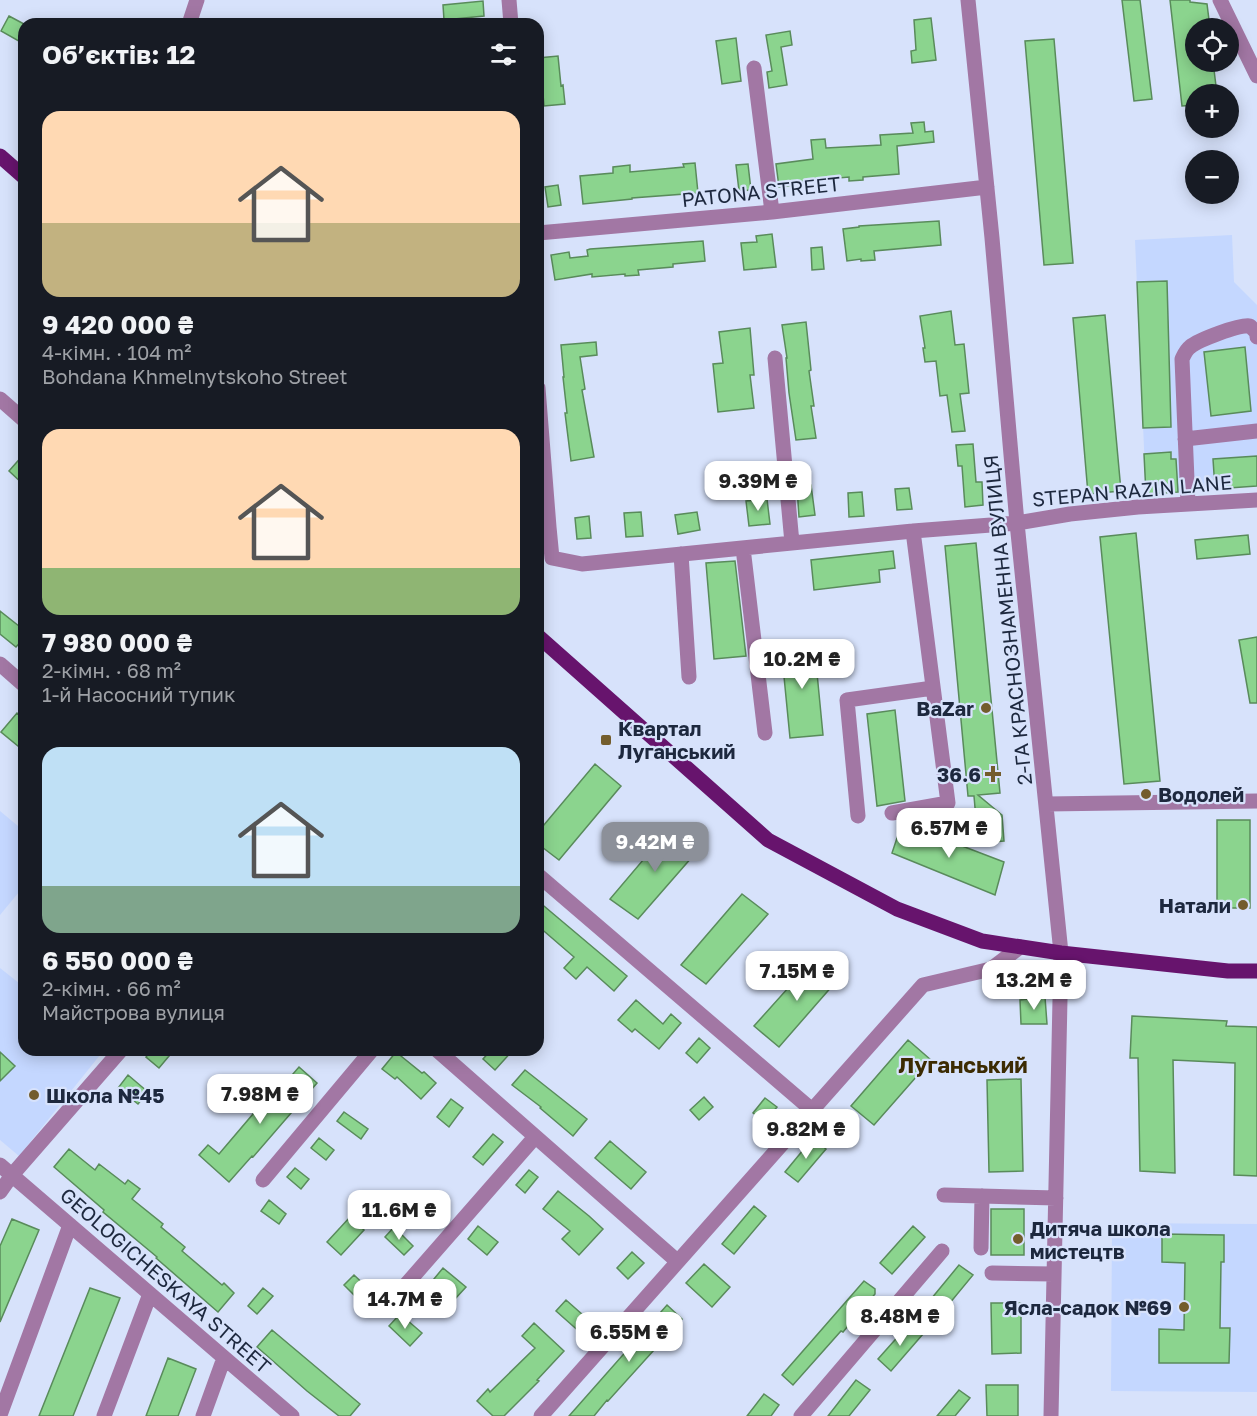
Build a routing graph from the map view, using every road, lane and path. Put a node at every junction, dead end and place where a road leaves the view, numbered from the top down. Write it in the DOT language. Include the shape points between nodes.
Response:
graph roads {
  1 [pos="196,0"];
  2 [pos="509,0"];
  3 [pos="968,0"];
  4 [pos="1220,0"];
  5 [pos="191,18"];
  6 [pos="510,18"];
  7 [pos="754,68"];
  8 [pos="1257,76"];
  9 [pos="0,156"];
  10 [pos="18,172"];
  11 [pos="987,187"];
  12 [pos="772,212"];
  13 [pos="544,232"];
  14 [pos="1257,337"];
  15 [pos="775,358"];
  16 [pos="0,399"];
  17 [pos="18,415"];
  18 [pos="1257,432"];
  19 [pos="1185,439"];
  20 [pos="544,461"];
  21 [pos="1257,500"];
  22 [pos="1188,504"];
  23 [pos="1017,523"];
  24 [pos="913,531"];
  25 [pos="792,543"];
  26 [pos="743,548"];
  27 [pos="681,554"];
  28 [pos="544,641"];
  29 [pos="0,664"];
  30 [pos="689,677"];
  31 [pos="18,680"];
  32 [pos="933,688"];
  33 [pos="765,733"];
  34 [pos="1257,801"];
  35 [pos="1047,804"];
  36 [pos="892,813"];
  37 [pos="858,816"];
  38 [pos="544,879"];
  39 [pos="1020,947"];
  40 [pos="1061,953"];
  41 [pos="1257,971"];
  42 [pos="115,1056"];
  43 [pos="367,1056"];
  44 [pos="444,1056"];
  45 [pos="812,1110"];
  46 [pos="535,1137"];
  47 [pos="6,1170"];
  48 [pos="263,1180"];
  49 [pos="0,1192"];
  50 [pos="944,1195"];
  51 [pos="982,1196"];
  52 [pos="1056,1198"];
  53 [pos="70,1225"];
  54 [pos="981,1248"];
  55 [pos="942,1251"];
  56 [pos="677,1261"];
  57 [pos="992,1273"];
  58 [pos="1054,1274"];
  59 [pos="150,1294"];
  60 [pos="396,1296"];
  61 [pos="224,1358"];
  62 [pos="0,1415"];
  63 [pos="104,1416"];
  64 [pos="204,1416"];
  65 [pos="292,1416"];
  66 [pos="541,1416"];
  67 [pos="801,1416"];
  68 [pos="1051,1416"];
  1 -- 5 [label="street"];
  2 -- 6 [label="street"];
  3 -- 11 [label="street, 2-ГА КРАСНОЗНАМЕННА ВУЛИЦЯ"];
  4 -- 8 [label="street"];
  7 -- 12 [label="street"];
  9 -- 10 [label="main road"];
  11 -- 12 [label="street, PATONA STREET"];
  11 -- 23 [label="street, 2-ГА КРАСНОЗНАМЕННА ВУЛИЦЯ"];
  12 -- 13 [label="street, PATONA STREET"];
  14 -- 19 [label="street" via="1250,326 1240,326 1189,347 1182,359"];
  15 -- 25 [label="street"];
  16 -- 17 [label="street"];
  18 -- 19 [label="street"];
  19 -- 22 [label="street"];
  20 -- 27 [label="street, STEPAN RAZIN LANE" via="552,558 582,564"];
  21 -- 22 [label="street, STEPAN RAZIN LANE"];
  22 -- 23 [label="street, STEPAN RAZIN LANE" via="1102,510"];
  23 -- 24 [label="street, STEPAN RAZIN LANE"];
  23 -- 35 [label="street, 2-ГА КРАСНОЗНАМЕННА ВУЛИЦЯ"];
  24 -- 25 [label="street, STEPAN RAZIN LANE"];
  24 -- 32 [label="street"];
  25 -- 26 [label="street, STEPAN RAZIN LANE"];
  26 -- 27 [label="street, STEPAN RAZIN LANE"];
  26 -- 33 [label="street"];
  27 -- 30 [label="street"];
  28 -- 39 [label="main road" via="768,840 897,909 982,941"];
  29 -- 31 [label="street"];
  32 -- 36 [label="street" via="948,803"];
  32 -- 37 [label="street" via="847,700"];
  34 -- 35 [label="street"];
  35 -- 40 [label="street, 2-ГА КРАСНОЗНАМЕННА ВУЛИЦЯ"];
  38 -- 45 [label="street"];
  39 -- 40 [label="main road"];
  39 -- 45 [label="street" via="992,969 923,985"];
  40 -- 41 [label="main road"];
  40 -- 52 [label="street, 2-ГА КРАСНОЗНАМЕННА ВУЛИЦЯ"];
  42 -- 47 [label="street"];
  43 -- 48 [label="street"];
  44 -- 46 [label="street"];
  45 -- 56 [label="street"];
  46 -- 56 [label="street"];
  46 -- 60 [label="street"];
  47 -- 49 [label="street"];
  47 -- 53 [label="street, GEOLOGICHESKAYA STREET"];
  50 -- 51 [label="street"];
  51 -- 52 [label="street"];
  51 -- 54 [label="street"];
  52 -- 58 [label="street, 2-ГА КРАСНОЗНАМЕННА ВУЛИЦЯ"];
  53 -- 59 [label="street, GEOLOGICHESKAYA STREET"];
  53 -- 62 [label="street"];
  55 -- 67 [label="street"];
  56 -- 66 [label="street"];
  57 -- 58 [label="street"];
  58 -- 68 [label="street, 2-ГА КРАСНОЗНАМЕННА ВУЛИЦЯ"];
  59 -- 61 [label="street, GEOLOGICHESKAYA STREET"];
  59 -- 63 [label="street"];
  61 -- 64 [label="street"];
  61 -- 65 [label="street, GEOLOGICHESKAYA STREET"];
}
